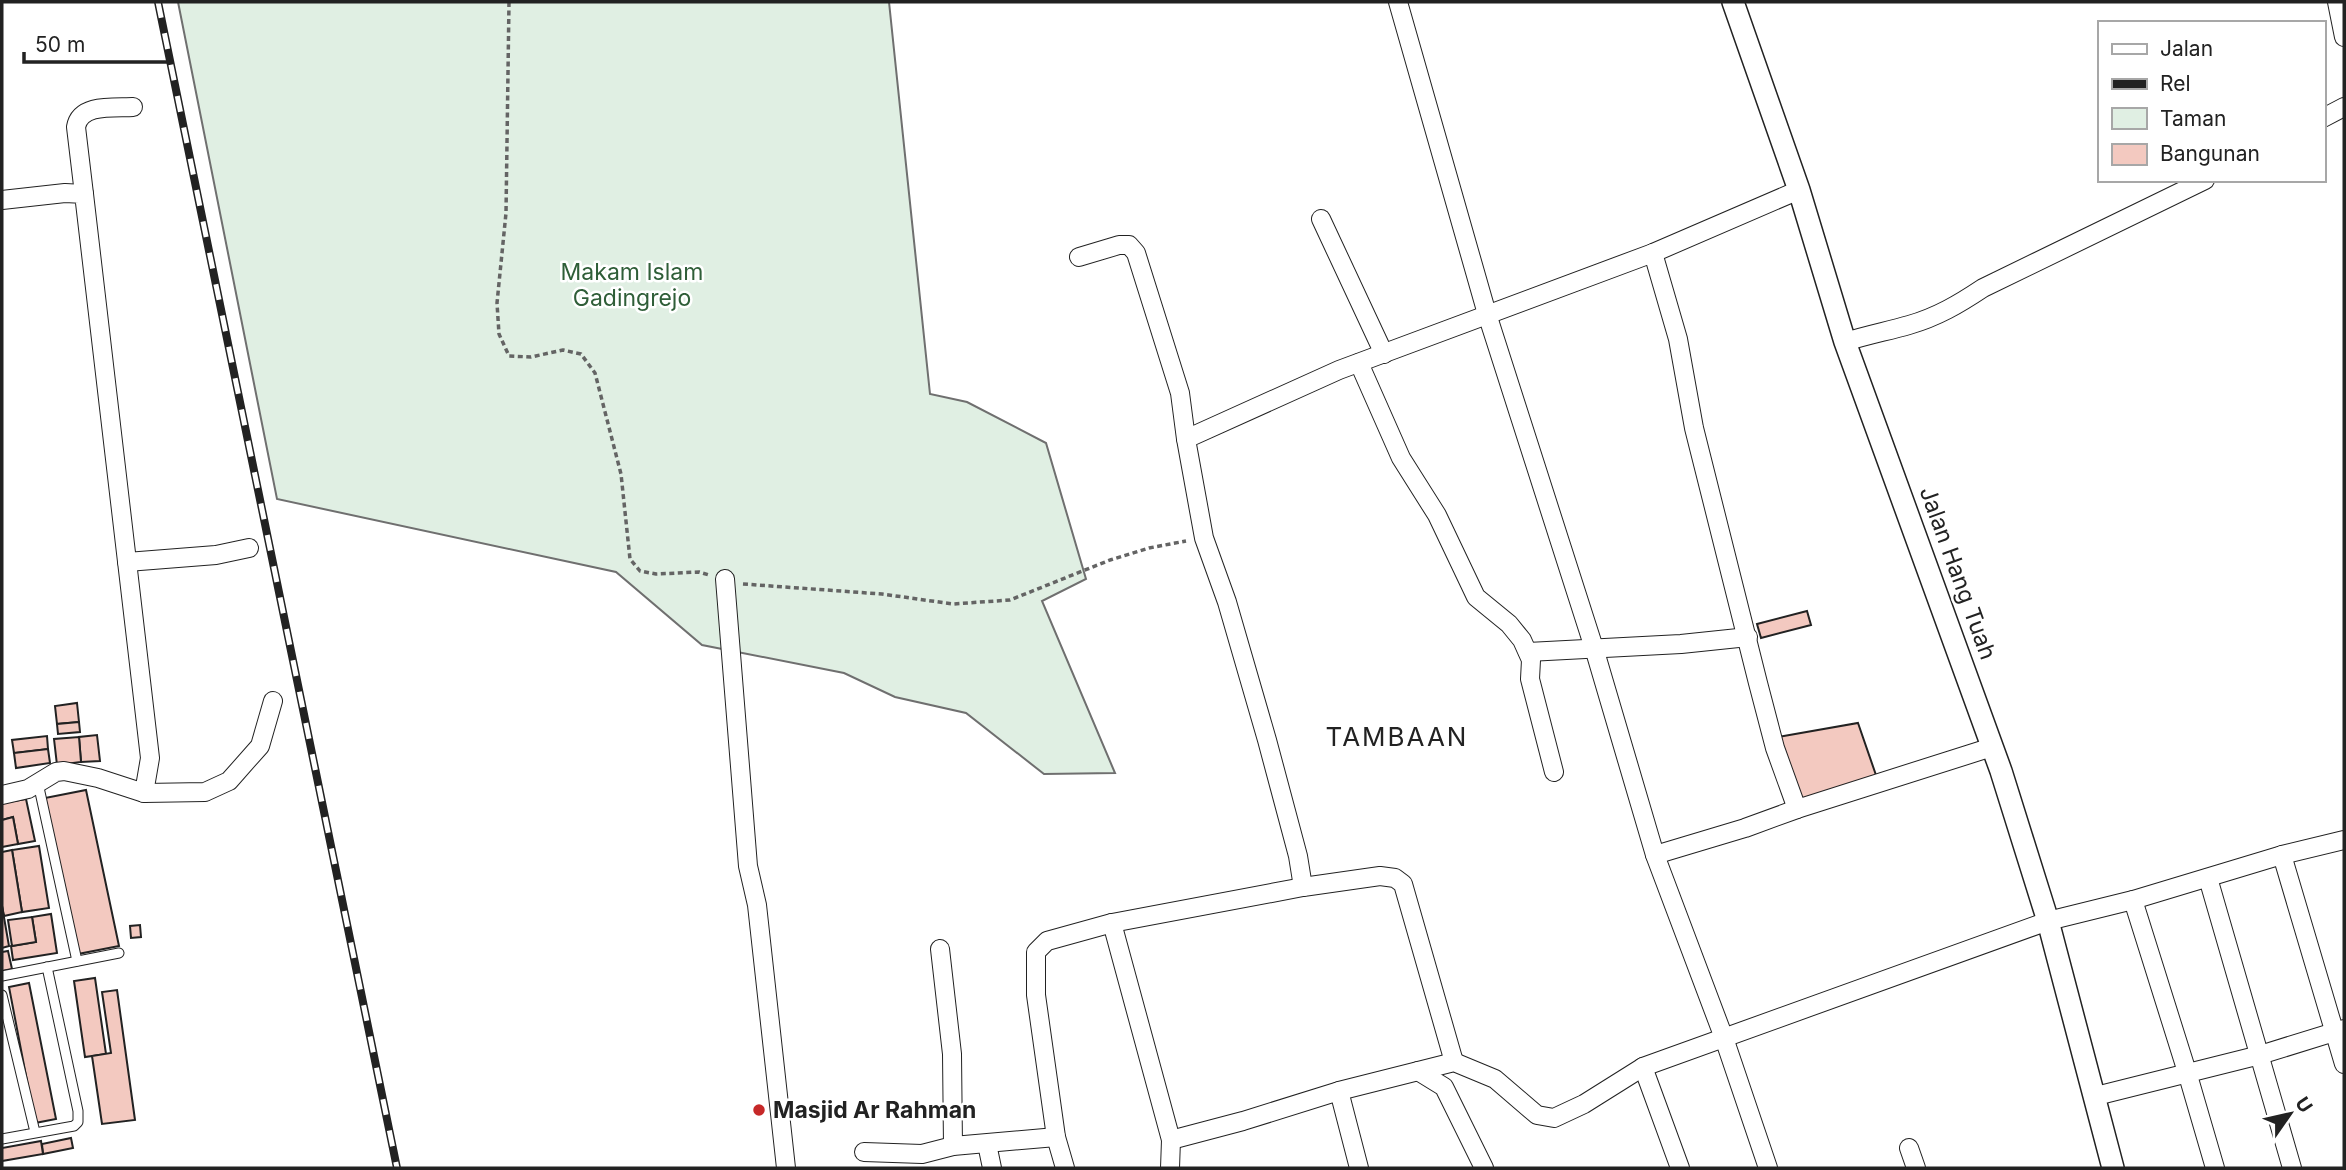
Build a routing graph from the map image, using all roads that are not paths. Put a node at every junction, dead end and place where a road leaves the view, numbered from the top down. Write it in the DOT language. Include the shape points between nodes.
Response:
graph roads {
  1 [pos="1398,2"];
  2 [pos="1733,2"];
  3 [pos="2337,2"];
  4 [pos="2344,37"];
  5 [pos="133,107"];
  6 [pos="2344,107"];
  7 [pos="2325,117"];
  8 [pos="2201,182"];
  9 [pos="1799,190"];
  10 [pos="84,194"];
  11 [pos="2,200"];
  12 [pos="1321,219"];
  13 [pos="1653,253"];
  14 [pos="1079,257"];
  15 [pos="1487,314"];
  16 [pos="1845,342"];
  17 [pos="1384,354"];
  18 [pos="1359,363"];
  19 [pos="1186,439"];
  20 [pos="249,548"];
  21 [pos="127,562"];
  22 [pos="725,579"];
  23 [pos="1748,637"];
  24 [pos="1594,648"];
  25 [pos="1528,652"];
  26 [pos="273,701"];
  27 [pos="1992,747"];
  28 [pos="1554,772"];
  29 [pos="38,783"];
  30 [pos="144,793"];
  31 [pos="2,795"];
  32 [pos="1797,809"];
  33 [pos="2344,840"];
  34 [pos="1655,855"];
  35 [pos="2282,855"];
  36 [pos="2207,878"];
  37 [pos="1303,887"];
  38 [pos="2133,900"];
  39 [pos="2048,921"];
  40 [pos="1112,923"];
  41 [pos="940,949"];
  42 [pos="119,953"];
  43 [pos="77,961"];
  44 [pos="47,967"];
  45 [pos="2,976"];
  46 [pos="2,995"];
  47 [pos="2340,1031"];
  48 [pos="1724,1038"];
  49 [pos="2260,1055"];
  50 [pos="1454,1062"];
  51 [pos="2344,1064"];
  52 [pos="1643,1067"];
  53 [pos="1418,1071"];
  54 [pos="2187,1072"];
  55 [pos="1339,1091"];
  56 [pos="2096,1096"];
  57 [pos="35,1132"];
  58 [pos="1056,1137"];
  59 [pos="2,1139"];
  60 [pos="1171,1140"];
  61 [pos="987,1144"];
  62 [pos="953,1146"];
  63 [pos="1909,1148"];
  64 [pos="864,1152"];
  65 [pos="786,1168"];
  66 [pos="992,1168"];
  67 [pos="1065,1168"];
  68 [pos="1170,1168"];
  69 [pos="1359,1168"];
  70 [pos="1484,1168"];
  71 [pos="1680,1168"];
  72 [pos="1768,1168"];
  73 [pos="1916,1168"];
  74 [pos="2113,1168"];
  75 [pos="2214,1168"];
  76 [pos="2292,1168"];
  1 -- 15 [label="street"];
  2 -- 9 [label="street, Jalan Hang Tuah"];
  3 -- 4 [label="street"];
  5 -- 10 [label="street" via="90,110 79,118 76,127"];
  6 -- 7 [label="street"];
  8 -- 16 [label="street" via="1941,313"];
  9 -- 13 [label="street"];
  9 -- 16 [label="street, Jalan Hang Tuah"];
  10 -- 11 [label="street"];
  10 -- 21 [label="street"];
  12 -- 17 [label="street"];
  13 -- 15 [label="street"];
  13 -- 23 [label="street"];
  14 -- 19 [label="street" via="1119,244 1129,245 1136,253 1180,393"];
  15 -- 17 [label="street"];
  15 -- 24 [label="street"];
  16 -- 27 [label="street, Jalan Hang Tuah"];
  17 -- 18 [label="street"];
  18 -- 19 [label="street"];
  18 -- 25 [label="street" via="1401,458 1437,515 1476,597 1509,624"];
  19 -- 37 [label="street" via="1204,538 1267,740"];
  20 -- 21 [label="street"];
  21 -- 30 [label="street" via="150,758"];
  22 -- 65 [label="street" via="748,866 757,905"];
  23 -- 24 [label="street"];
  23 -- 32 [label="street" via="1775,748"];
  24 -- 25 [label="street"];
  24 -- 34 [label="street"];
  25 -- 28 [label="street" via="1530,679"];
  26 -- 30 [label="street" via="260,746 229,780 205,792"];
  27 -- 32 [label="street"];
  27 -- 39 [label="street, Jalan Hang Tuah"];
  29 -- 30 [label="street" via="64,771"];
  29 -- 31 [label="street"];
  29 -- 43 [label="lane"];
  32 -- 34 [label="street"];
  33 -- 35 [label="street"];
  34 -- 48 [label="street"];
  35 -- 36 [label="street"];
  35 -- 47 [label="street"];
  36 -- 38 [label="street"];
  36 -- 49 [label="street"];
  37 -- 40 [label="street"];
  37 -- 50 [label="street" via="1380,876 1404,884"];
  38 -- 39 [label="street"];
  38 -- 54 [label="street"];
  39 -- 48 [label="street"];
  39 -- 56 [label="street, Jalan Hang Tuah"];
  40 -- 58 [label="street" via="1047,941 1036,952 1036,995"];
  40 -- 60 [label="street"];
  41 -- 62 [label="street" via="952,1054"];
  42 -- 43 [label="lane"];
  43 -- 44 [label="lane"];
  44 -- 45 [label="lane"];
  44 -- 57 [label="lane" via="79,1117 74,1126"];
  46 -- 57 [label="lane"];
  47 -- 49 [label="street"];
  47 -- 51 [label="street"];
  48 -- 52 [label="street"];
  48 -- 72 [label="street"];
  49 -- 54 [label="street"];
  49 -- 76 [label="street"];
  50 -- 52 [label="street" via="1495,1079 1537,1115 1554,1118"];
  50 -- 53 [label="street"];
  52 -- 71 [label="street"];
  53 -- 55 [label="street"];
  53 -- 70 [label="street" via="1444,1087"];
  54 -- 56 [label="street"];
  54 -- 75 [label="street"];
  55 -- 60 [label="street"];
  55 -- 69 [label="street"];
  56 -- 74 [label="street, Jalan Hang Tuah"];
  57 -- 59 [label="lane"];
  58 -- 61 [label="street"];
  58 -- 67 [label="street"];
  60 -- 68 [label="street"];
  61 -- 62 [label="street"];
  61 -- 66 [label="street"];
  62 -- 64 [label="street" via="922,1154"];
  63 -- 73 [label="street"];
}
